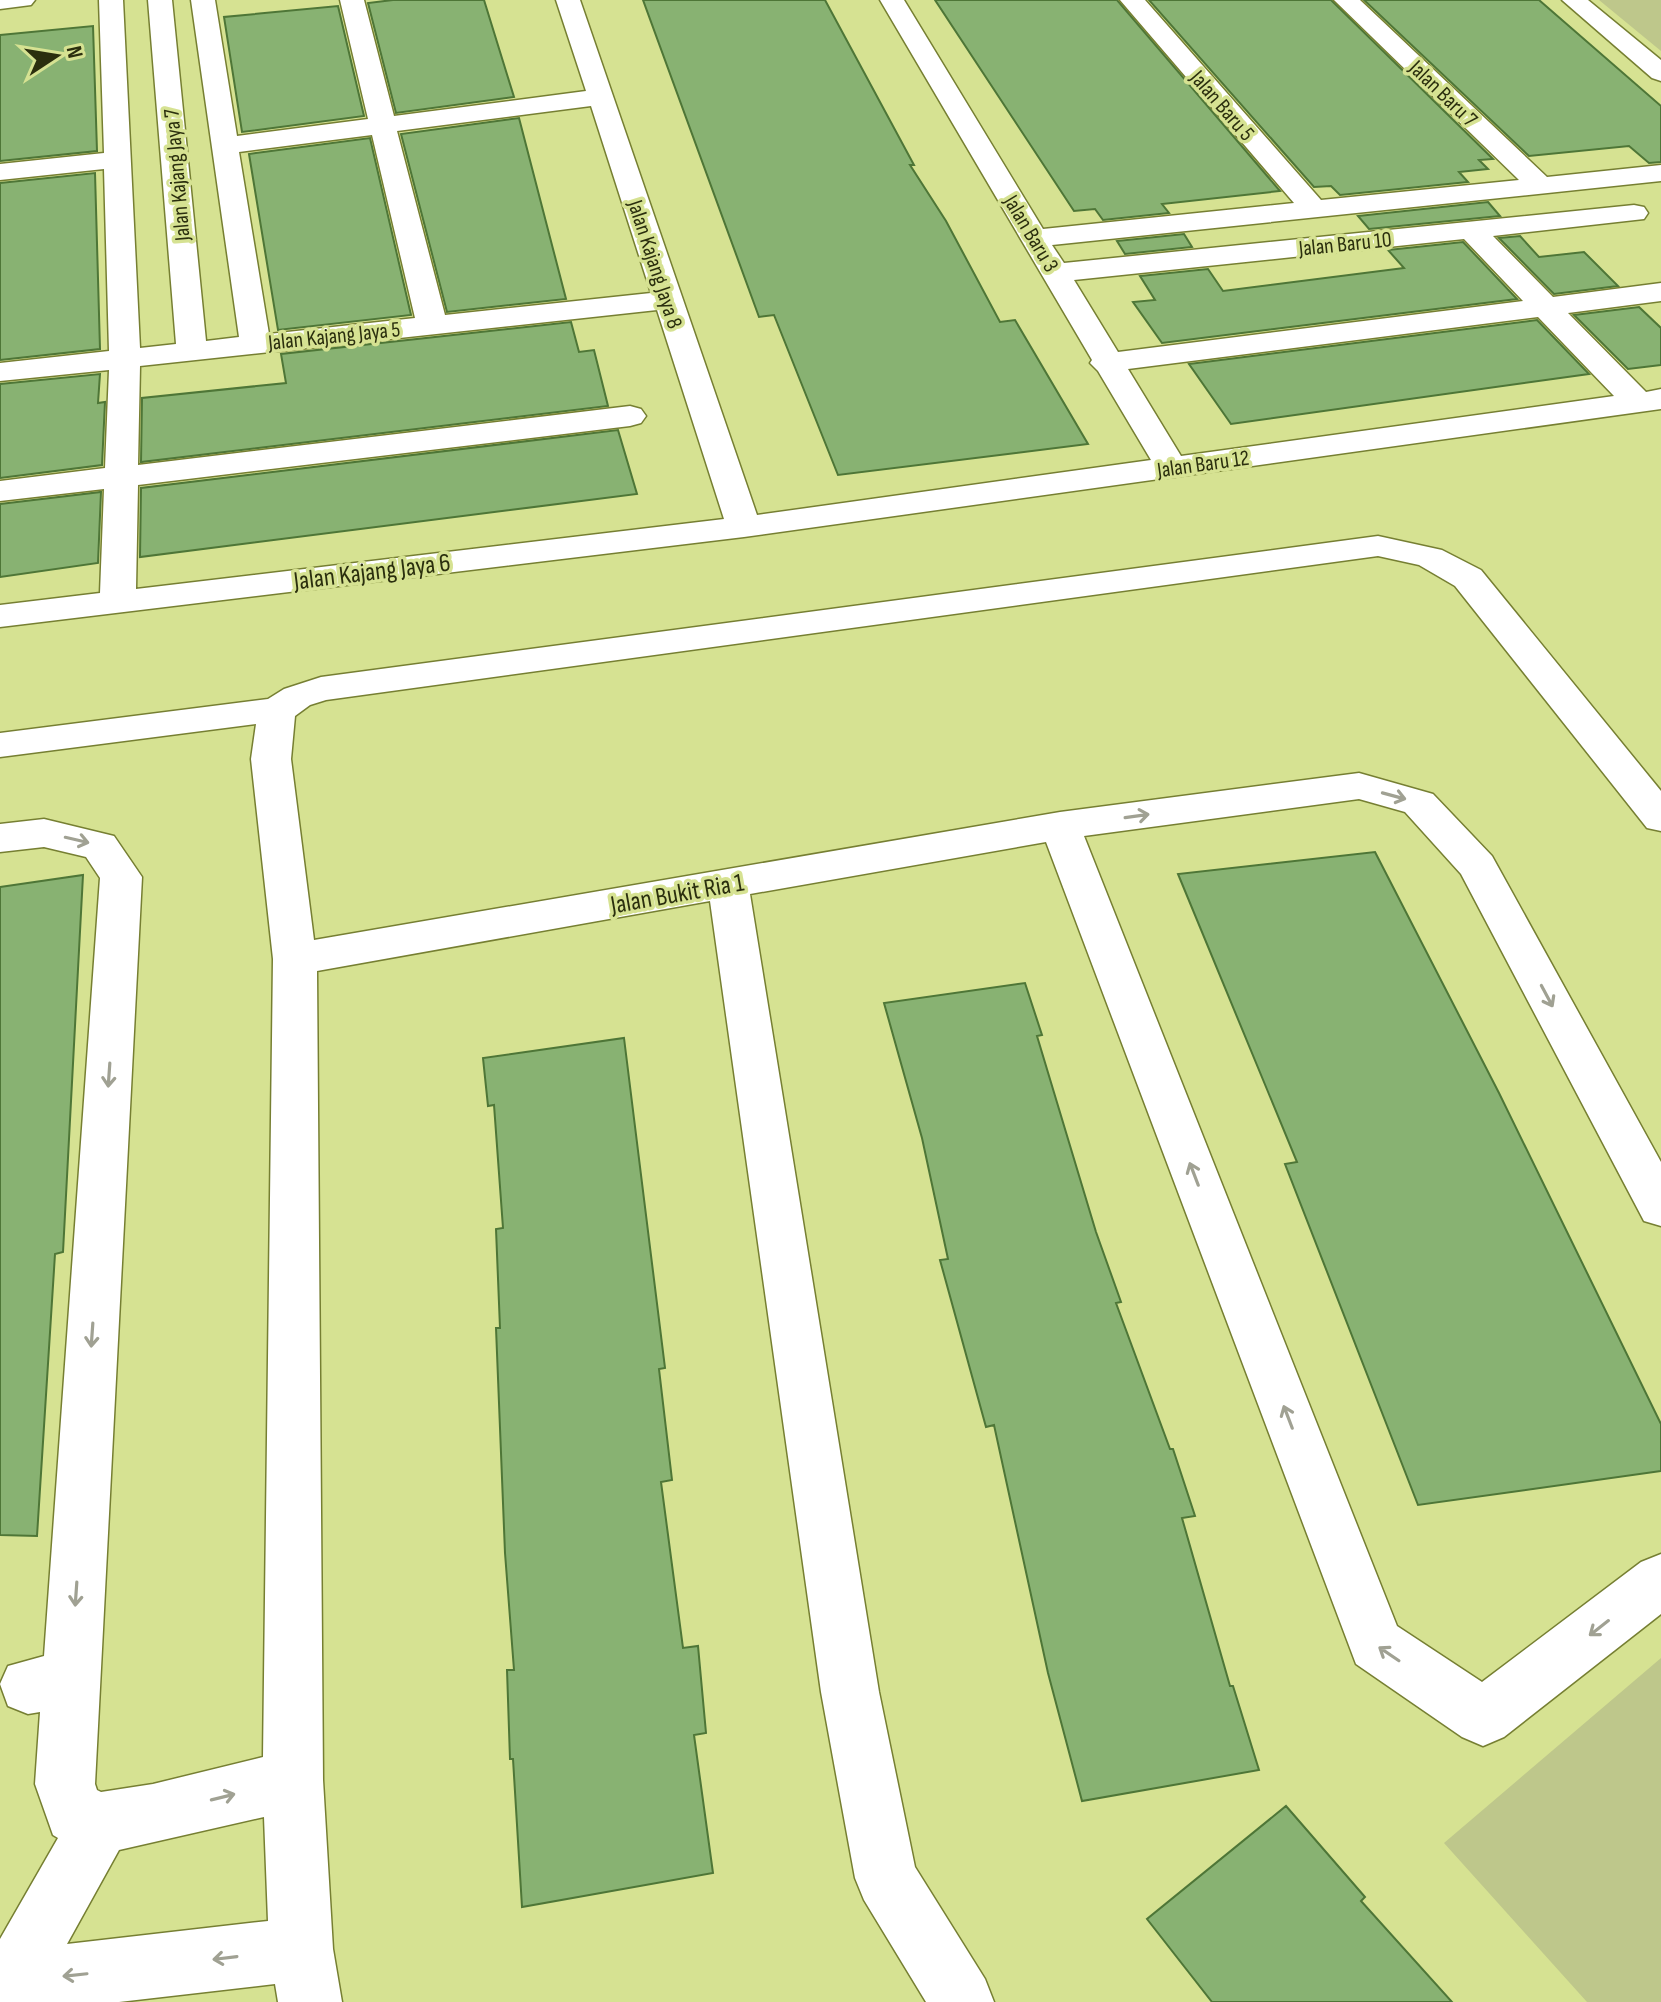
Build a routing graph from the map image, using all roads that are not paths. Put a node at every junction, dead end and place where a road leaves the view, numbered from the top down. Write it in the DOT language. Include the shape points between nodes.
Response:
graph roads {
  1 [pos="23,0"];
  2 [pos="111,0"];
  3 [pos="160,0"];
  4 [pos="203,0"];
  5 [pos="352,0"];
  6 [pos="568,0"];
  7 [pos="892,0"];
  8 [pos="1132,0"];
  9 [pos="1346,0"];
  10 [pos="1574,0"];
  11 [pos="0,2"];
  12 [pos="1661,73"];
  13 [pos="600,97"];
  14 [pos="383,125"];
  15 [pos="224,146"];
  16 [pos="118,159"];
  17 [pos="0,172"];
  18 [pos="1661,173"];
  19 [pos="1541,186"];
  20 [pos="1315,210"];
  21 [pos="1634,213"];
  22 [pos="1471,230"];
  23 [pos="1035,238"];
  24 [pos="1056,273"];
  25 [pos="1661,292"];
  26 [pos="667,300"];
  27 [pos="1544,308"];
  28 [pos="432,325"];
  29 [pos="255,343"];
  30 [pos="192,350"];
  31 [pos="125,357"];
  32 [pos="1105,363"];
  33 [pos="0,372"];
  34 [pos="1650,401"];
  35 [pos="630,416"];
  36 [pos="1171,467"];
  37 [pos="122,476"];
  38 [pos="0,491"];
  39 [pos="744,527"];
  40 [pos="118,601"];
  41 [pos="0,616"];
  42 [pos="277,711"];
  43 [pos="0,745"];
  44 [pos="1661,818"];
  45 [pos="1060,826"];
  46 [pos="0,838"];
  47 [pos="728,884"];
  48 [pos="295,959"];
  49 [pos="1661,1207"];
  50 [pos="1661,1580"];
  51 [pos="293,1780"];
  52 [pos="101,1822"];
  53 [pos="305,1976"];
  54 [pos="5,1983"];
  55 [pos="962,2002"];
  1 -- 11 [label="street"];
  2 -- 16 [label="street"];
  3 -- 30 [label="street, Jalan Kajang Jaya 7"];
  4 -- 15 [label="street"];
  5 -- 14 [label="street"];
  6 -- 13 [label="street, Jalan Kajang Jaya 8"];
  7 -- 23 [label="street, Jalan Baru 3"];
  8 -- 20 [label="street, Jalan Baru 5"];
  9 -- 19 [label="street, Jalan Baru 7"];
  10 -- 12 [label="street"];
  13 -- 14 [label="street"];
  13 -- 26 [label="street, Jalan Kajang Jaya 8"];
  14 -- 15 [label="street"];
  14 -- 28 [label="street"];
  15 -- 29 [label="street"];
  16 -- 17 [label="street"];
  16 -- 31 [label="street"];
  18 -- 19 [label="street"];
  19 -- 20 [label="street"];
  20 -- 23 [label="street"];
  21 -- 22 [label="street, Jalan Baru 10"];
  22 -- 24 [label="street, Jalan Baru 10"];
  22 -- 27 [label="street"];
  23 -- 24 [label="street, Jalan Baru 3"];
  24 -- 32 [label="street, Jalan Baru 3"];
  25 -- 27 [label="street"];
  26 -- 28 [label="street, Jalan Kajang Jaya 5"];
  26 -- 39 [label="street, Jalan Kajang Jaya 8"];
  27 -- 32 [label="street"];
  27 -- 34 [label="street"];
  28 -- 29 [label="street, Jalan Kajang Jaya 5"];
  29 -- 30 [label="street, Jalan Kajang Jaya 5"];
  30 -- 31 [label="street, Jalan Kajang Jaya 5"];
  31 -- 33 [label="street, Jalan Kajang Jaya 5"];
  31 -- 37 [label="street"];
  32 -- 36 [label="street, Jalan Baru 3"];
  34 -- 36 [label="street, Jalan Baru 12"];
  35 -- 37 [label="street"];
  36 -- 39 [label="street, Jalan Baru 12"];
  37 -- 38 [label="street"];
  37 -- 40 [label="street"];
  39 -- 40 [label="street, Jalan Kajang Jaya 6"];
  40 -- 41 [label="street, Jalan Kajang Jaya 6"];
  42 -- 43 [label="street"];
  42 -- 44 [label="street" via="321,689 1378,546 1430,557 1468,578"];
  42 -- 48 [label="street" via="271,759"];
  45 -- 47 [label="street, Jalan Bukit Ria 1"];
  45 -- 49 [label="street, Jalan Bukit Ria 1, one-way" via="1359,786 1419,803 1477,866"];
  50 -- 45 [label="street, one-way" via="1483,1717 1376,1645"];
  46 -- 52 [label="street, one-way" via="44,833 100,846 121,877 49,1683 74,1814"];
  47 -- 48 [label="street, Jalan Bukit Ria 1"];
  47 -- 55 [label="street" via="850,1692 886,1878"];
  48 -- 51 [label="street"];
  52 -- 51 [label="street, one-way"];
  51 -- 53 [label="street"];
  52 -- 54 [label="street"];
  53 -- 54 [label="street, one-way"];
}
